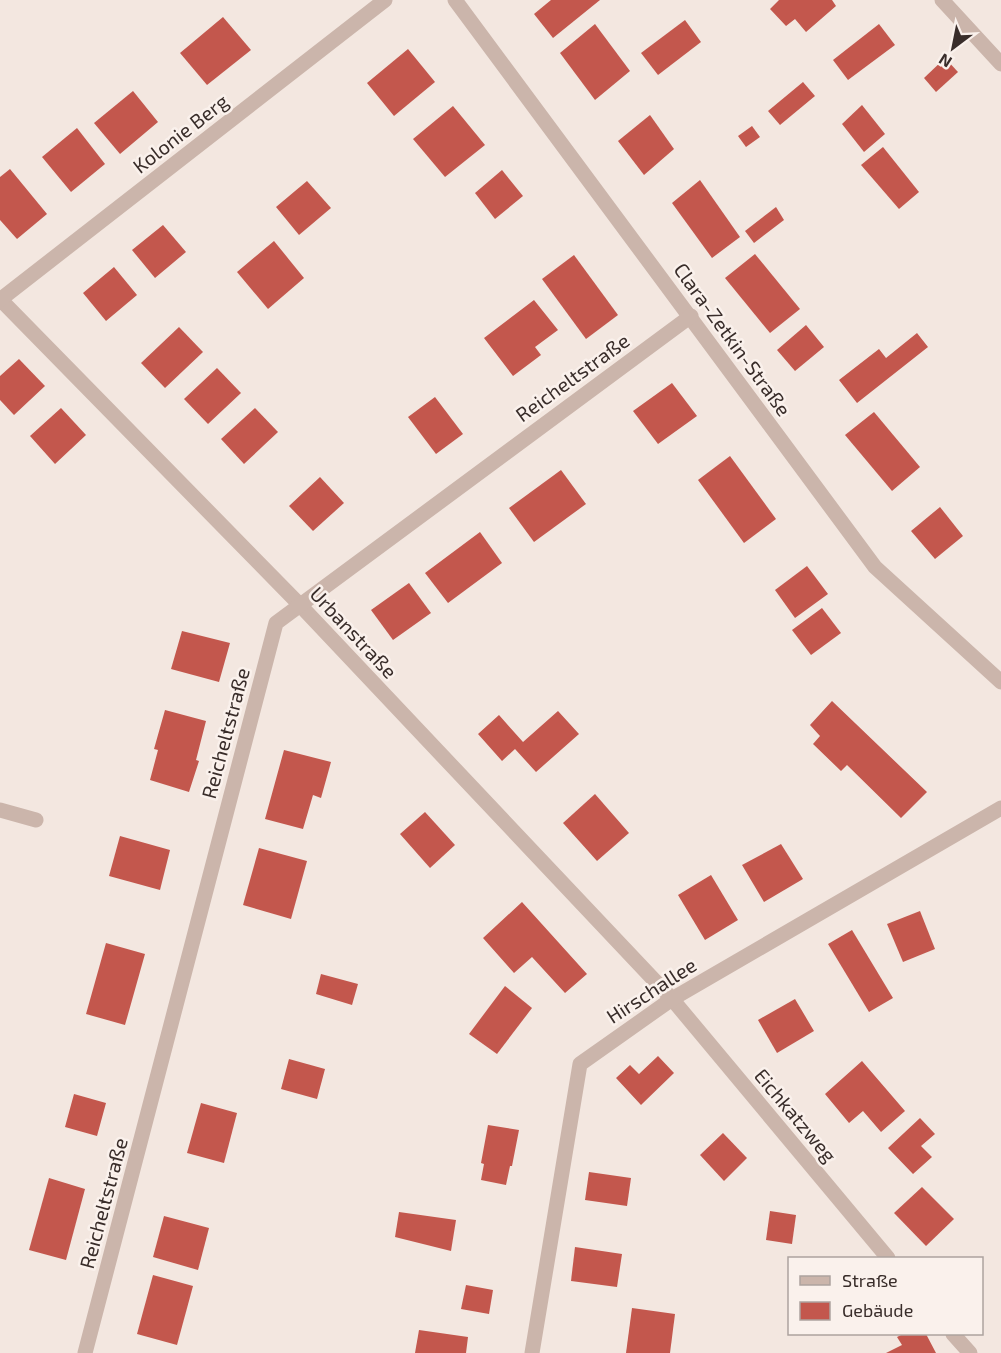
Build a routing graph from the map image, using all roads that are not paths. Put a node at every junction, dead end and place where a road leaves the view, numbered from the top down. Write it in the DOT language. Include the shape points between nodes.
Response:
graph roads {
  1 [pos="385,0"];
  2 [pos="455,0"];
  3 [pos="942,0"];
  4 [pos="1001,64"];
  5 [pos="0,299"];
  6 [pos="691,316"];
  7 [pos="299,604"];
  8 [pos="1001,682"];
  9 [pos="1001,808"];
  10 [pos="0,810"];
  11 [pos="36,820"];
  12 [pos="672,999"];
  13 [pos="887,1257"];
  14 [pos="954,1335"];
  15 [pos="85,1353"];
  16 [pos="532,1353"];
  17 [pos="970,1353"];
  1 -- 5 [label="street, Kolonie Berg"];
  2 -- 6 [label="street, Clara-Zetkin-Straße"];
  3 -- 4 [label="street"];
  5 -- 7 [label="street, Urbanstraße"];
  6 -- 7 [label="street, Reicheltstraße"];
  6 -- 8 [label="street, Clara-Zetkin-Straße" via="875,567"];
  7 -- 12 [label="street, Urbanstraße"];
  7 -- 15 [label="street, Reicheltstraße" via="276,623"];
  9 -- 12 [label="street, Hirschallee"];
  10 -- 11 [label="street"];
  12 -- 13 [label="street, Eichkatzweg"];
  12 -- 16 [label="street, Hirschallee" via="580,1064"];
  14 -- 17 [label="street"];
}
